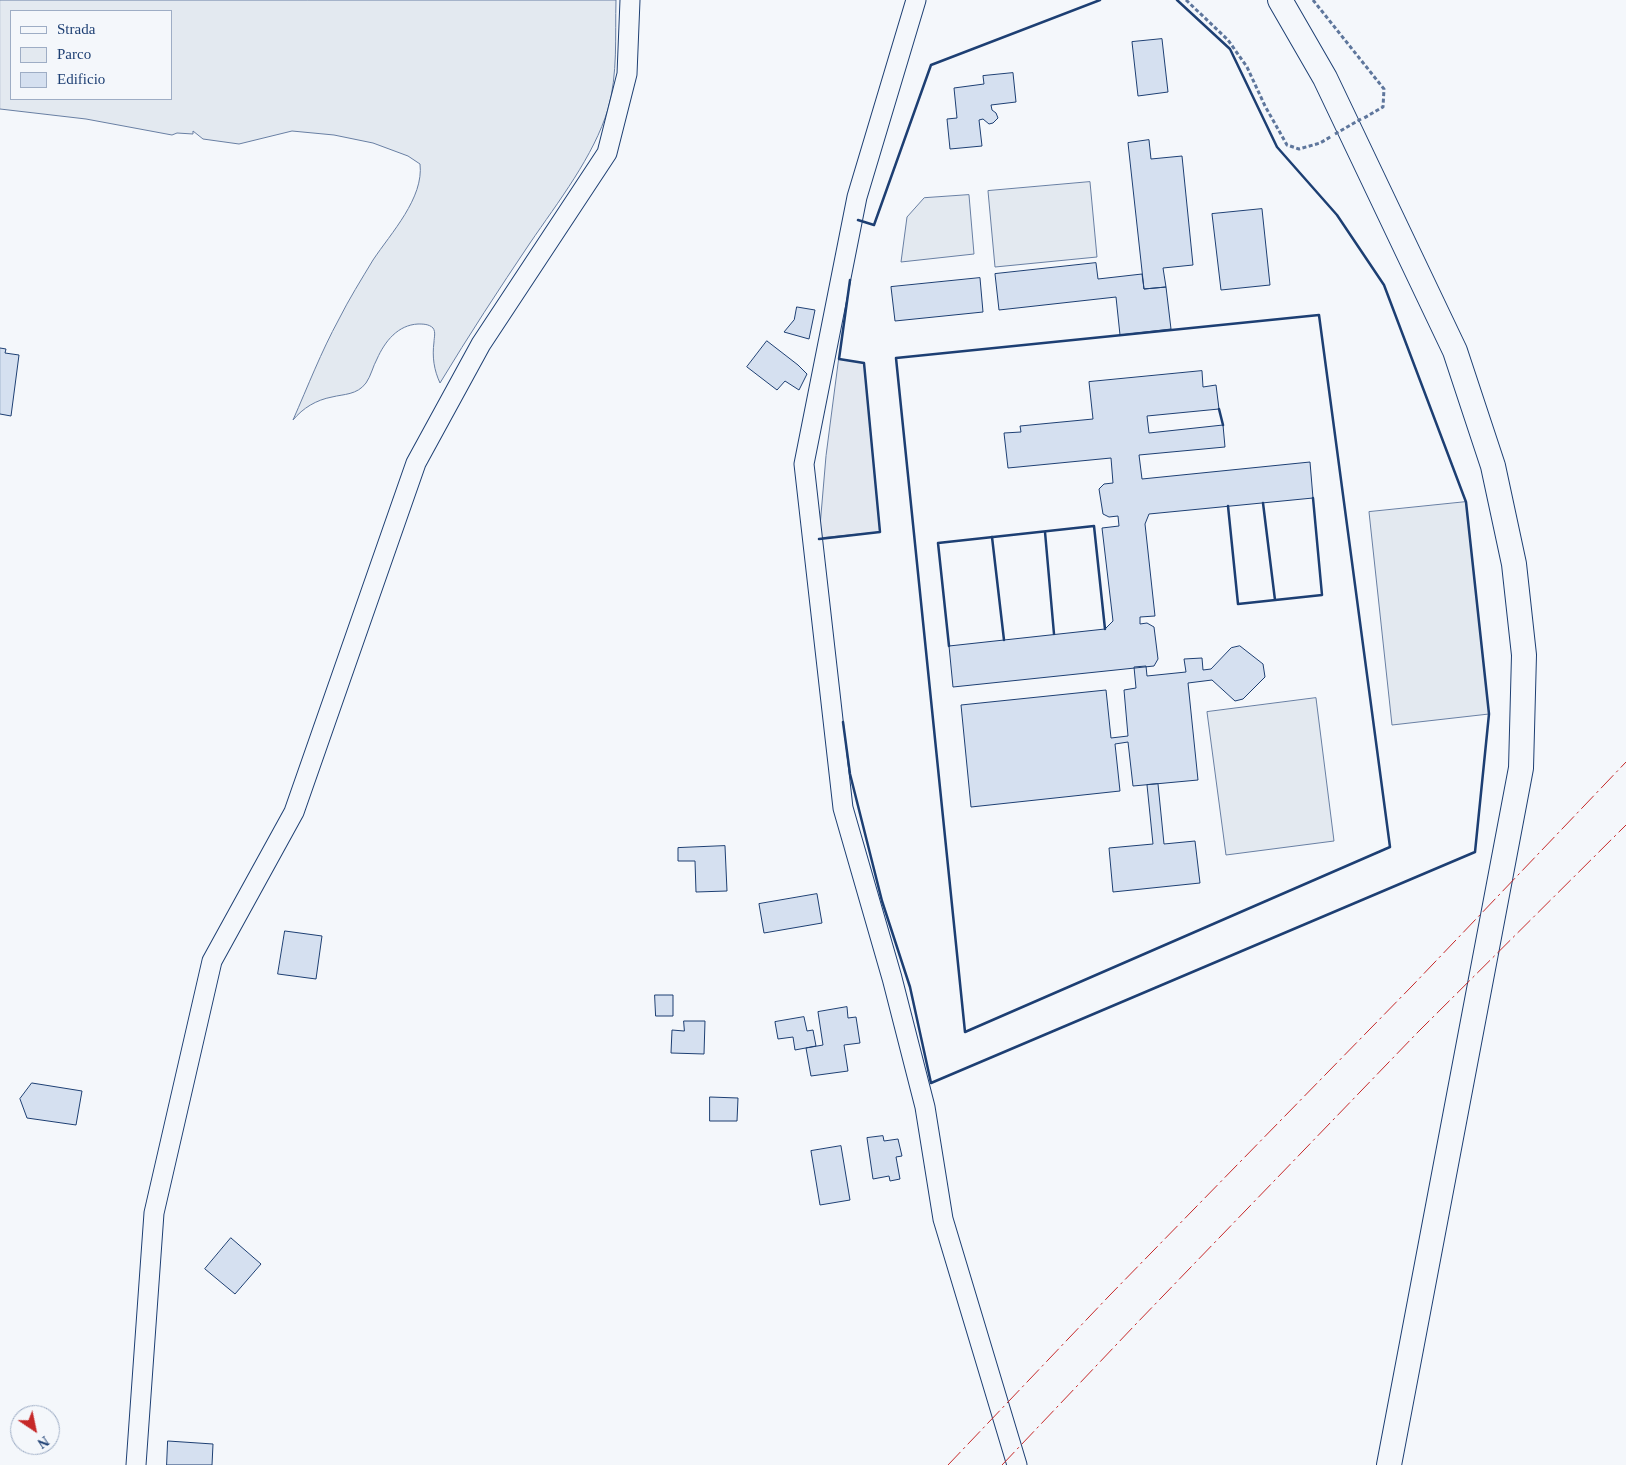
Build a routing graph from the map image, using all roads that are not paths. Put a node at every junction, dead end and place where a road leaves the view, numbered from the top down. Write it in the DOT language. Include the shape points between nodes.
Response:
graph roads {
  1 [pos="630,0"];
  2 [pos="916,0"];
  3 [pos="1280,0"];
  4 [pos="136,1465"];
  5 [pos="1017,1465"];
  6 [pos="1389,1465"];
  1 -- 4 [label="street" via="627,74 607,153 481,344 416,464 294,812 212,961 154,1213"];
  2 -- 5 [label="street" via="857,197 804,464 844,808 925,1107 943,1219"];
  3 -- 6 [label="main road" via="1325,78 1455,351 1493,466 1514,564 1524,655 1521,768"];
}
